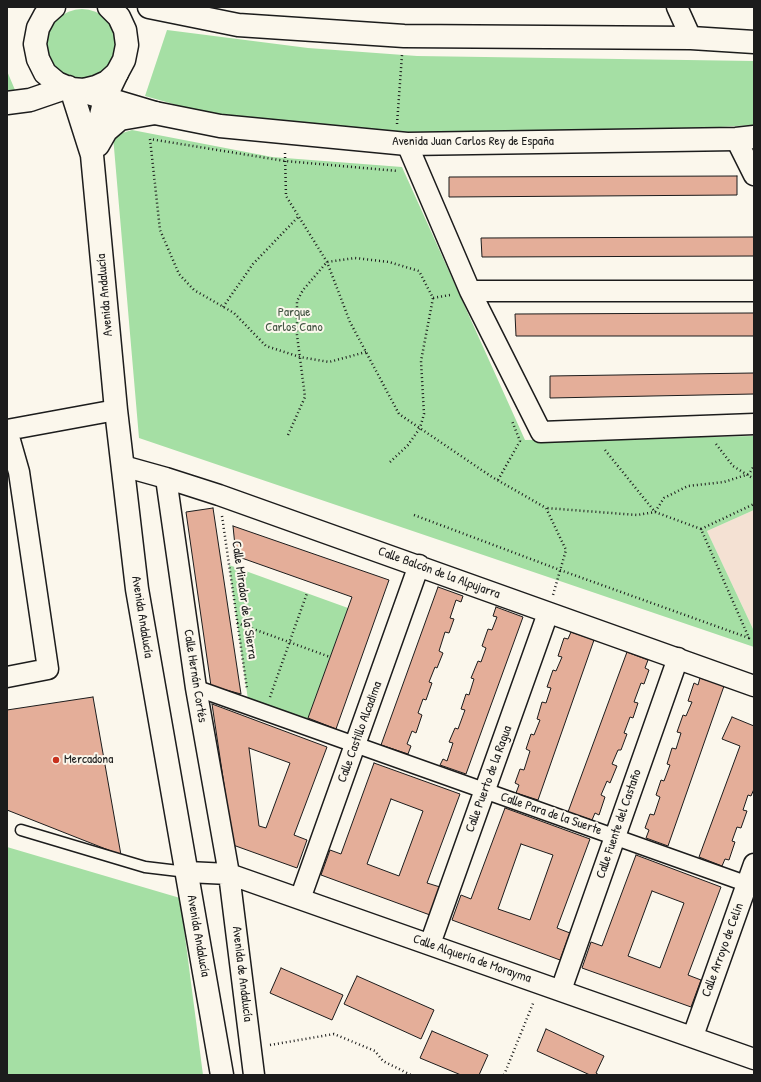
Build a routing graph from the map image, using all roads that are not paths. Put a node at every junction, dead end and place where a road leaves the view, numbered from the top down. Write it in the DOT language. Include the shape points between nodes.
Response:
graph roads {
  1 [pos="109,7"];
  2 [pos="149,7"];
  3 [pos="677,7"];
  4 [pos="44,10"];
  5 [pos="220,14"];
  6 [pos="691,38"];
  7 [pos="754,42"];
  8 [pos="117,73"];
  9 [pos="72,89"];
  10 [pos="105,98"];
  11 [pos="7,104"];
  12 [pos="156,114"];
  13 [pos="745,138"];
  14 [pos="402,143"];
  15 [pos="92,155"];
  16 [pos="754,175"];
  17 [pos="470,291"];
  18 [pos="754,291"];
  19 [pos="116,410"];
  20 [pos="754,424"];
  21 [pos="7,430"];
  22 [pos="123,466"];
  23 [pos="166,478"];
  24 [pos="419,565"];
  25 [pos="548,613"];
  26 [pos="678,658"];
  27 [pos="7,677"];
  28 [pos="754,686"];
  29 [pos="196,688"];
  30 [pos="355,745"];
  31 [pos="484,791"];
  32 [pos="21,830"];
  33 [pos="614,836"];
  34 [pos="754,864"];
  35 [pos="187,872"];
  36 [pos="229,874"];
  37 [pos="747,884"];
  38 [pos="300,899"];
  39 [pos="430,944"];
  40 [pos="561,990"];
  41 [pos="693,1036"];
  42 [pos="754,1059"];
  43 [pos="222,1075"];
  44 [pos="254,1075"];
  1 -- 8 [label="street" via="119,17 125,30 127,45 124,60"];
  2 -- 5 [label="street"];
  3 -- 6 [label="street"];
  4 -- 9 [label="street, Avenida Juan Carlos Rey de España" via="35,44 38,59 45,73 57,83"];
  5 -- 6 [label="street" via="238,25 404,36"];
  6 -- 7 [label="street"];
  8 -- 9 [label="street" via="96,87"];
  8 -- 10 [label="street"];
  9 -- 10 [label="street, Avenida Juan Carlos Rey de España"];
  9 -- 11 [label="street"];
  9 -- 15 [label="street"];
  10 -- 12 [label="street, Avenida Juan Carlos Rey de España"];
  10 -- 15 [label="street"];
  12 -- 14 [label="street, Avenida Juan Carlos Rey de España" via="220,126"];
  12 -- 15 [label="street" via="120,119 106,131"];
  13 -- 14 [label="street, Avenida Juan Carlos Rey de España"];
  13 -- 16 [label="street"];
  14 -- 17 [label="street"];
  15 -- 19 [label="street, Avenida Andalucía"];
  17 -- 18 [label="street"];
  17 -- 20 [label="street" via="541,432"];
  19 -- 21 [label="street"];
  19 -- 22 [label="street, Avenida Andalucía"];
  21 -- 27 [label="street" via="19,472 48,669"];
  22 -- 23 [label="street, Calle Balcón de la Alpujarra"];
  22 -- 35 [label="street, Avenida Andalucía" via="137,589"];
  23 -- 24 [label="street, Calle Balcón de la Alpujarra"];
  23 -- 29 [label="street, Calle Hernán Cortés"];
  24 -- 25 [label="street, Calle Balcón de la Alpujarra"];
  24 -- 30 [label="street, Calle Castillo Alcadima"];
  25 -- 26 [label="street, Calle Balcón de la Alpujarra"];
  25 -- 31 [label="street, Calle Puerto de la Ragua"];
  26 -- 28 [label="street, Calle Balcón de la Alpujarra"];
  26 -- 33 [label="street, Calle Fuente del Castaño"];
  29 -- 30 [label="street, Calle Para de la Suerte"];
  29 -- 36 [label="street, Calle Hernán Cortés"];
  30 -- 31 [label="street, Calle Para de la Suerte"];
  30 -- 38 [label="street, Calle Castillo Alcadima"];
  31 -- 33 [label="street, Calle Para de la Suerte"];
  31 -- 39 [label="street, Calle Puerto de la Ragua"];
  32 -- 35 [label="lane" via="145,867"];
  33 -- 37 [label="street, Calle Para de la Suerte"];
  33 -- 40 [label="street, Calle Fuente del Castaño"];
  34 -- 37 [label="street, Calle Arroyo de Celin"];
  35 -- 36 [label="street, Calle Alquería de Morayma"];
  35 -- 43 [label="street, Avenida Andalucía"];
  36 -- 38 [label="street, Calle Alquería de Morayma"];
  36 -- 44 [label="street, Avenida de Andalucía"];
  37 -- 41 [label="street, Calle Arroyo de Celin"];
  38 -- 39 [label="street, Calle Alquería de Morayma"];
  39 -- 40 [label="street, Calle Alquería de Morayma"];
  40 -- 41 [label="street, Calle Alquería de Morayma"];
  41 -- 42 [label="street, Calle Alquería de Morayma"];
}
